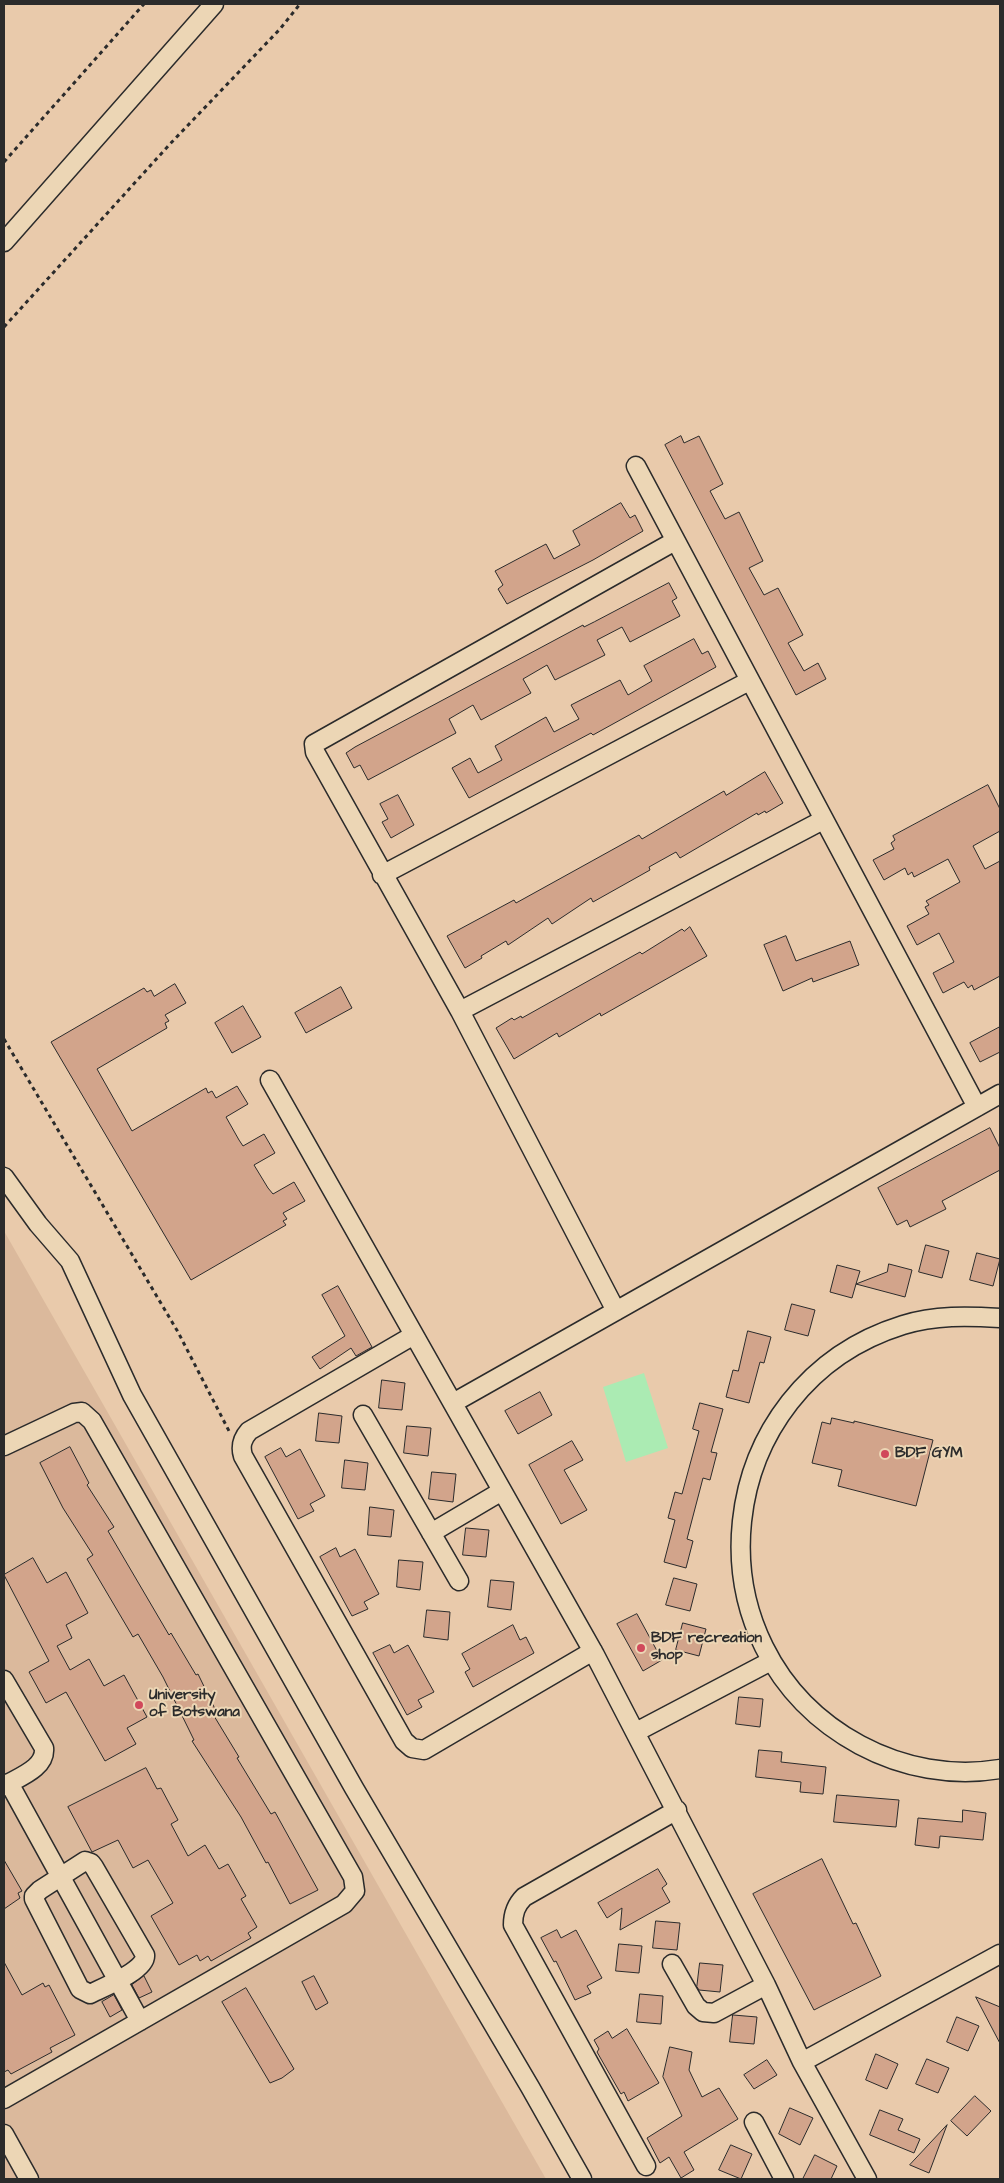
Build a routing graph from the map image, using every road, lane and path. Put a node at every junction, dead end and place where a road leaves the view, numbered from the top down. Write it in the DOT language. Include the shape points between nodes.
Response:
graph roads {
  1 [pos="144,4"];
  2 [pos="214,4"];
  3 [pos="300,4"];
  4 [pos="4,162"];
  5 [pos="4,242"];
  6 [pos="4,327"];
  7 [pos="636,466"];
  8 [pos="675,541"];
  9 [pos="748,680"];
  10 [pos="823,820"];
  11 [pos="382,874"];
  12 [pos="460,1011"];
  13 [pos="4,1039"];
  14 [pos="270,1080"];
  15 [pos="1000,1094"];
  16 [pos="977,1108"];
  17 [pos="4,1177"];
  18 [pos="616,1311"];
  19 [pos="1000,1318"];
  20 [pos="414,1335"];
  21 [pos="453,1403"];
  22 [pos="363,1415"];
  23 [pos="4,1446"];
  24 [pos="243,1456"];
  25 [pos="502,1491"];
  26 [pos="431,1533"];
  27 [pos="459,1581"];
  28 [pos="593,1651"];
  29 [pos="771,1661"];
  30 [pos="4,1680"];
  31 [pos="636,1732"];
  32 [pos="1000,1769"];
  33 [pos="6,1784"];
  34 [pos="677,1810"];
  35 [pos="60,1877"];
  36 [pos="1000,1954"];
  37 [pos="672,1964"];
  38 [pos="118,1981"];
  39 [pos="766,1985"];
  40 [pos="140,2021"];
  41 [pos="802,2062"];
  42 [pos="4,2099"];
  43 [pos="754,2122"];
  44 [pos="4,2134"];
  45 [pos="646,2166"];
  46 [pos="29,2179"];
  47 [pos="582,2179"];
  48 [pos="784,2179"];
  49 [pos="867,2179"];
  1 -- 4 [label="path"];
  2 -- 5 [label="street"];
  3 -- 6 [label="path"];
  7 -- 8 [label="street"];
  8 -- 9 [label="street"];
  8 -- 11 [label="street" via="314,744 315,752"];
  9 -- 10 [label="street"];
  9 -- 11 [label="street"];
  10 -- 12 [label="street"];
  10 -- 16 [label="street"];
  11 -- 12 [label="street"];
  12 -- 18 [label="street"];
  13 -- 24 [label="path" via="178,1332"];
  14 -- 20 [label="street"];
  15 -- 16 [label="street"];
  16 -- 18 [label="street"];
  17 -- 47 [label="street" via="70,1261 132,1395 354,1788"];
  18 -- 21 [label="street"];
  19 -- 29 [label="street" via="954,1316 929,1320 903,1325 864,1342 814,1376 780,1415 755,1461 742,1511 740,1563 750,1614"];
  20 -- 21 [label="street"];
  20 -- 24 [label="street" via="249,1431 242,1442"];
  21 -- 25 [label="street"];
  22 -- 26 [label="street"];
  23 -- 40 [label="street" via="74,1413 87,1414 353,1876 355,1891 344,1904"];
  24 -- 28 [label="street" via="404,1741 412,1748 424,1750"];
  25 -- 26 [label="street"];
  25 -- 28 [label="street"];
  26 -- 27 [label="street"];
  28 -- 31 [label="street"];
  29 -- 31 [label="street"];
  29 -- 32 [label="street" via="800,1700 838,1733 881,1756 928,1770 977,1772"];
  30 -- 33 [label="street" via="44,1748 45,1757 40,1764"];
  31 -- 34 [label="street"];
  33 -- 35 [label="street"];
  34 -- 39 [label="street"];
  34 -- 45 [label="street" via="524,1897 513,1916 513,1925"];
  35 -- 38 [label="street"];
  35 -- 38 [label="street" via="34,1896 34,1900 80,1989 84,1994 90,1994"];
  35 -- 38 [label="street" via="85,1861 91,1863 145,1955 143,1964"];
  36 -- 41 [label="street"];
  37 -- 39 [label="street" via="696,2006 703,2012 714,2013"];
  38 -- 40 [label="street"];
  39 -- 41 [label="street"];
  40 -- 42 [label="street"];
  41 -- 49 [label="street"];
  43 -- 48 [label="street"];
  44 -- 46 [label="street"];
}
